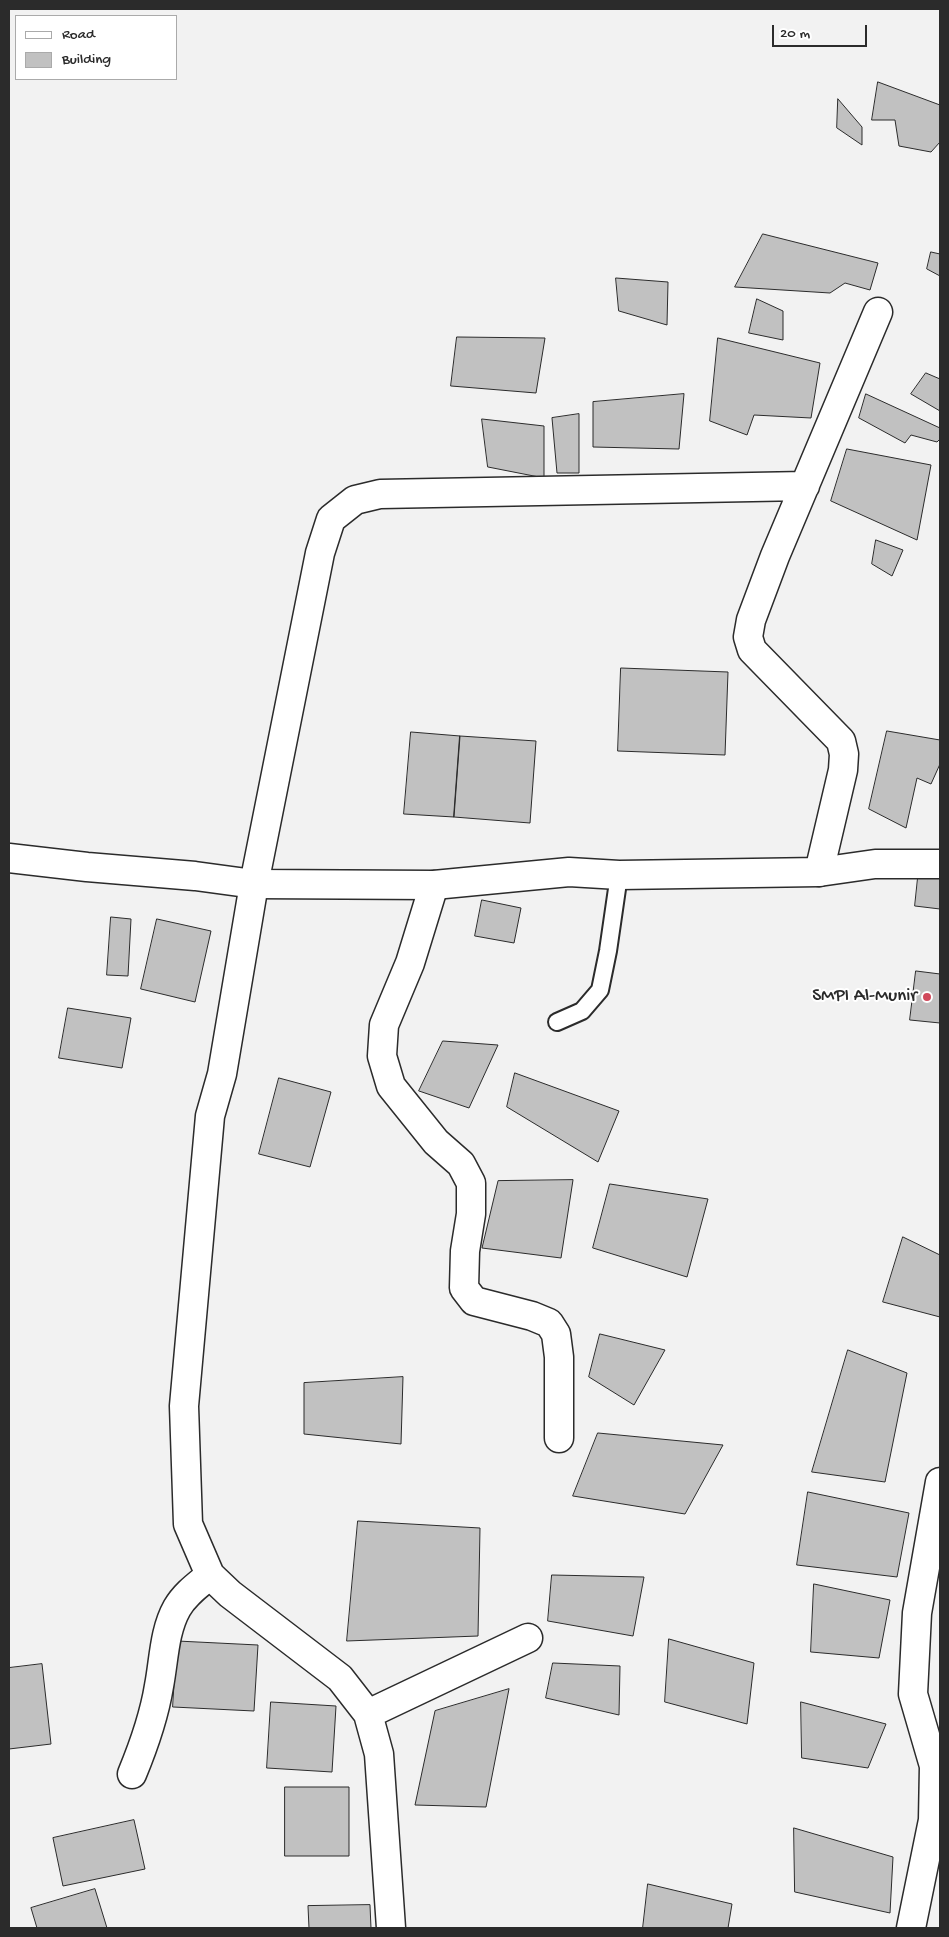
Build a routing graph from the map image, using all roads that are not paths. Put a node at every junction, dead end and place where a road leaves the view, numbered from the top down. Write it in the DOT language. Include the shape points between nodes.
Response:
graph roads {
  1 [pos="878,312"];
  2 [pos="805,486"];
  3 [pos="9,858"];
  4 [pos="940,864"];
  5 [pos="819,872"];
  6 [pos="619,875"];
  7 [pos="254,884"];
  8 [pos="434,885"];
  9 [pos="558,1022"];
  10 [pos="559,1438"];
  11 [pos="940,1482"];
  12 [pos="210,1575"];
  13 [pos="528,1638"];
  14 [pos="368,1714"];
  15 [pos="132,1774"];
  16 [pos="391,1928"];
  17 [pos="911,1928"];
  1 -- 2 [label="street"];
  2 -- 5 [label="street" via="750,620 748,637 752,650 841,741 843,770"];
  2 -- 7 [label="street" via="380,494 356,500 331,519 320,553"];
  3 -- 7 [label="street"];
  4 -- 5 [label="street" via="875,864"];
  5 -- 6 [label="street"];
  6 -- 8 [label="street" via="569,872"];
  6 -- 9 [label="lane" via="600,990 582,1011"];
  7 -- 8 [label="street"];
  7 -- 12 [label="street" via="222,1074 210,1116 184,1406 188,1524"];
  8 -- 10 [label="street" via="410,963 384,1025 382,1056 391,1086 436,1142 461,1164 471,1183 472,1214 465,1251 464,1288 474,1300 549,1323 556,1334"];
  11 -- 17 [label="street" via="917,1613 913,1694 934,1766 932,1820"];
  12 -- 14 [label="street" via="340,1678"];
  12 -- 15 [label="street" via="190,1591 177,1608 167,1635 153,1717"];
  13 -- 14 [label="street"];
  14 -- 16 [label="street" via="379,1754"];
}
